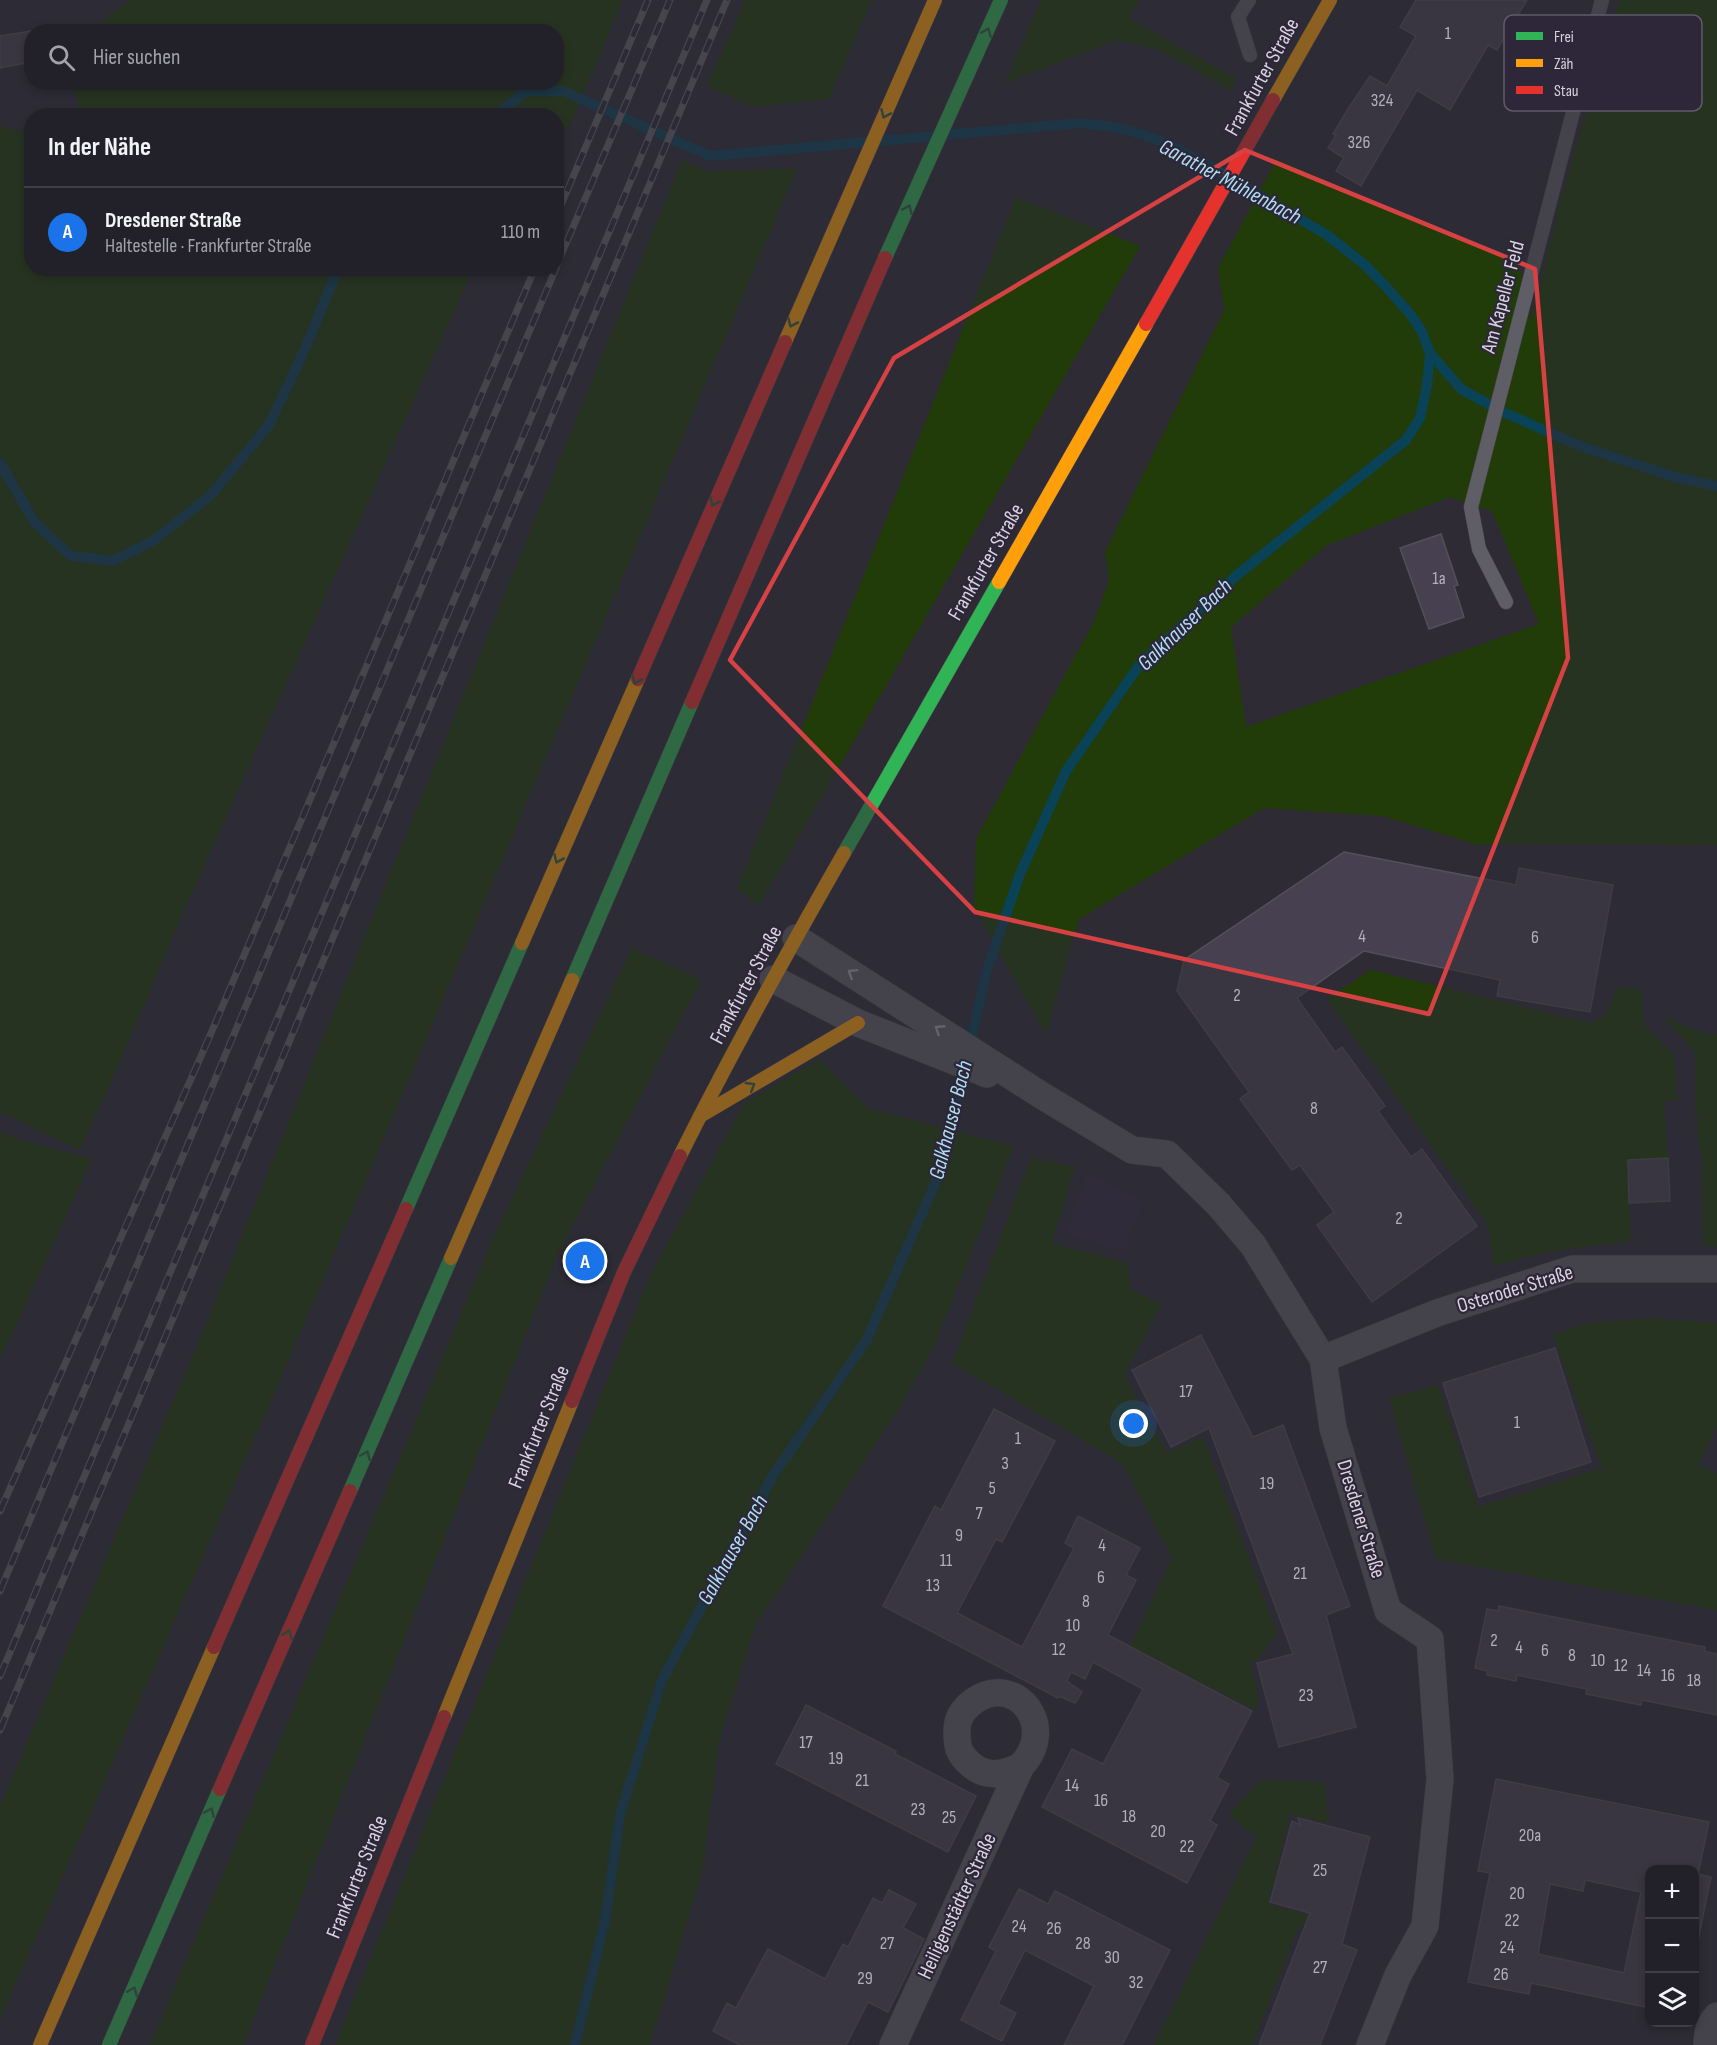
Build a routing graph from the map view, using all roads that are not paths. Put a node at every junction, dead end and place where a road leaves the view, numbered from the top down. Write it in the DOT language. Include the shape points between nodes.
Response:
graph roads {
  1 [pos="935,0"];
  2 [pos="1001,0"];
  3 [pos="1249,0"];
  4 [pos="1330,0"];
  5 [pos="1602,0"];
  6 [pos="1598,15"];
  7 [pos="1250,55"];
  8 [pos="1573,111"];
  9 [pos="1506,602"];
  10 [pos="796,938"];
  11 [pos="773,979"];
  12 [pos="858,1023"];
  13 [pos="1041,1095"];
  14 [pos="700,1116"];
  15 [pos="1717,1269"];
  16 [pos="1323,1359"];
  17 [pos="1022,1766"];
  18 [pos="1717,2016"];
  19 [pos="40,2045"];
  20 [pos="110,2045"];
  21 [pos="312,2045"];
  22 [pos="893,2045"];
  23 [pos="1370,2045"];
  24 [pos="1707,2045"];
  1 -- 19 [label="main road, one-way"];
  20 -- 2 [label="main road, one-way" via="883,263"];
  3 -- 7 [label="lane" via="1238,17"];
  4 -- 10 [label="main road, Frankfurter Straße"];
  5 -- 6 [label="lane, Am Kapeller Feld"];
  8 -- 9 [label="lane, Am Kapeller Feld" via="1471,507 1479,549"];
  10 -- 11 [label="main road, Frankfurter Straße"];
  13 -- 10 [label="street, Dresdener Straße, one-way"];
  11 -- 12 [label="street, Dresdener Straße"];
  11 -- 14 [label="main road, Frankfurter Straße"];
  12 -- 13 [label="street, Dresdener Straße"];
  14 -- 12 [label="main road, one-way"];
  13 -- 16 [label="street, Dresdener Straße" via="1132,1150 1167,1154 1219,1205 1252,1245"];
  14 -- 21 [label="main road, Frankfurter Straße" via="624,1272"];
  15 -- 16 [label="street, Osteroder Straße" via="1572,1269 1437,1313"];
  16 -- 23 [label="street, Dresdener Straße" via="1333,1428 1389,1611 1430,1640 1440,1757 1425,1926 1398,1975"];
  17 -- 22 [label="street, Heiligenstädter Straße"];
  18 -- 24 [label="street" via="1707,2033"];
}
